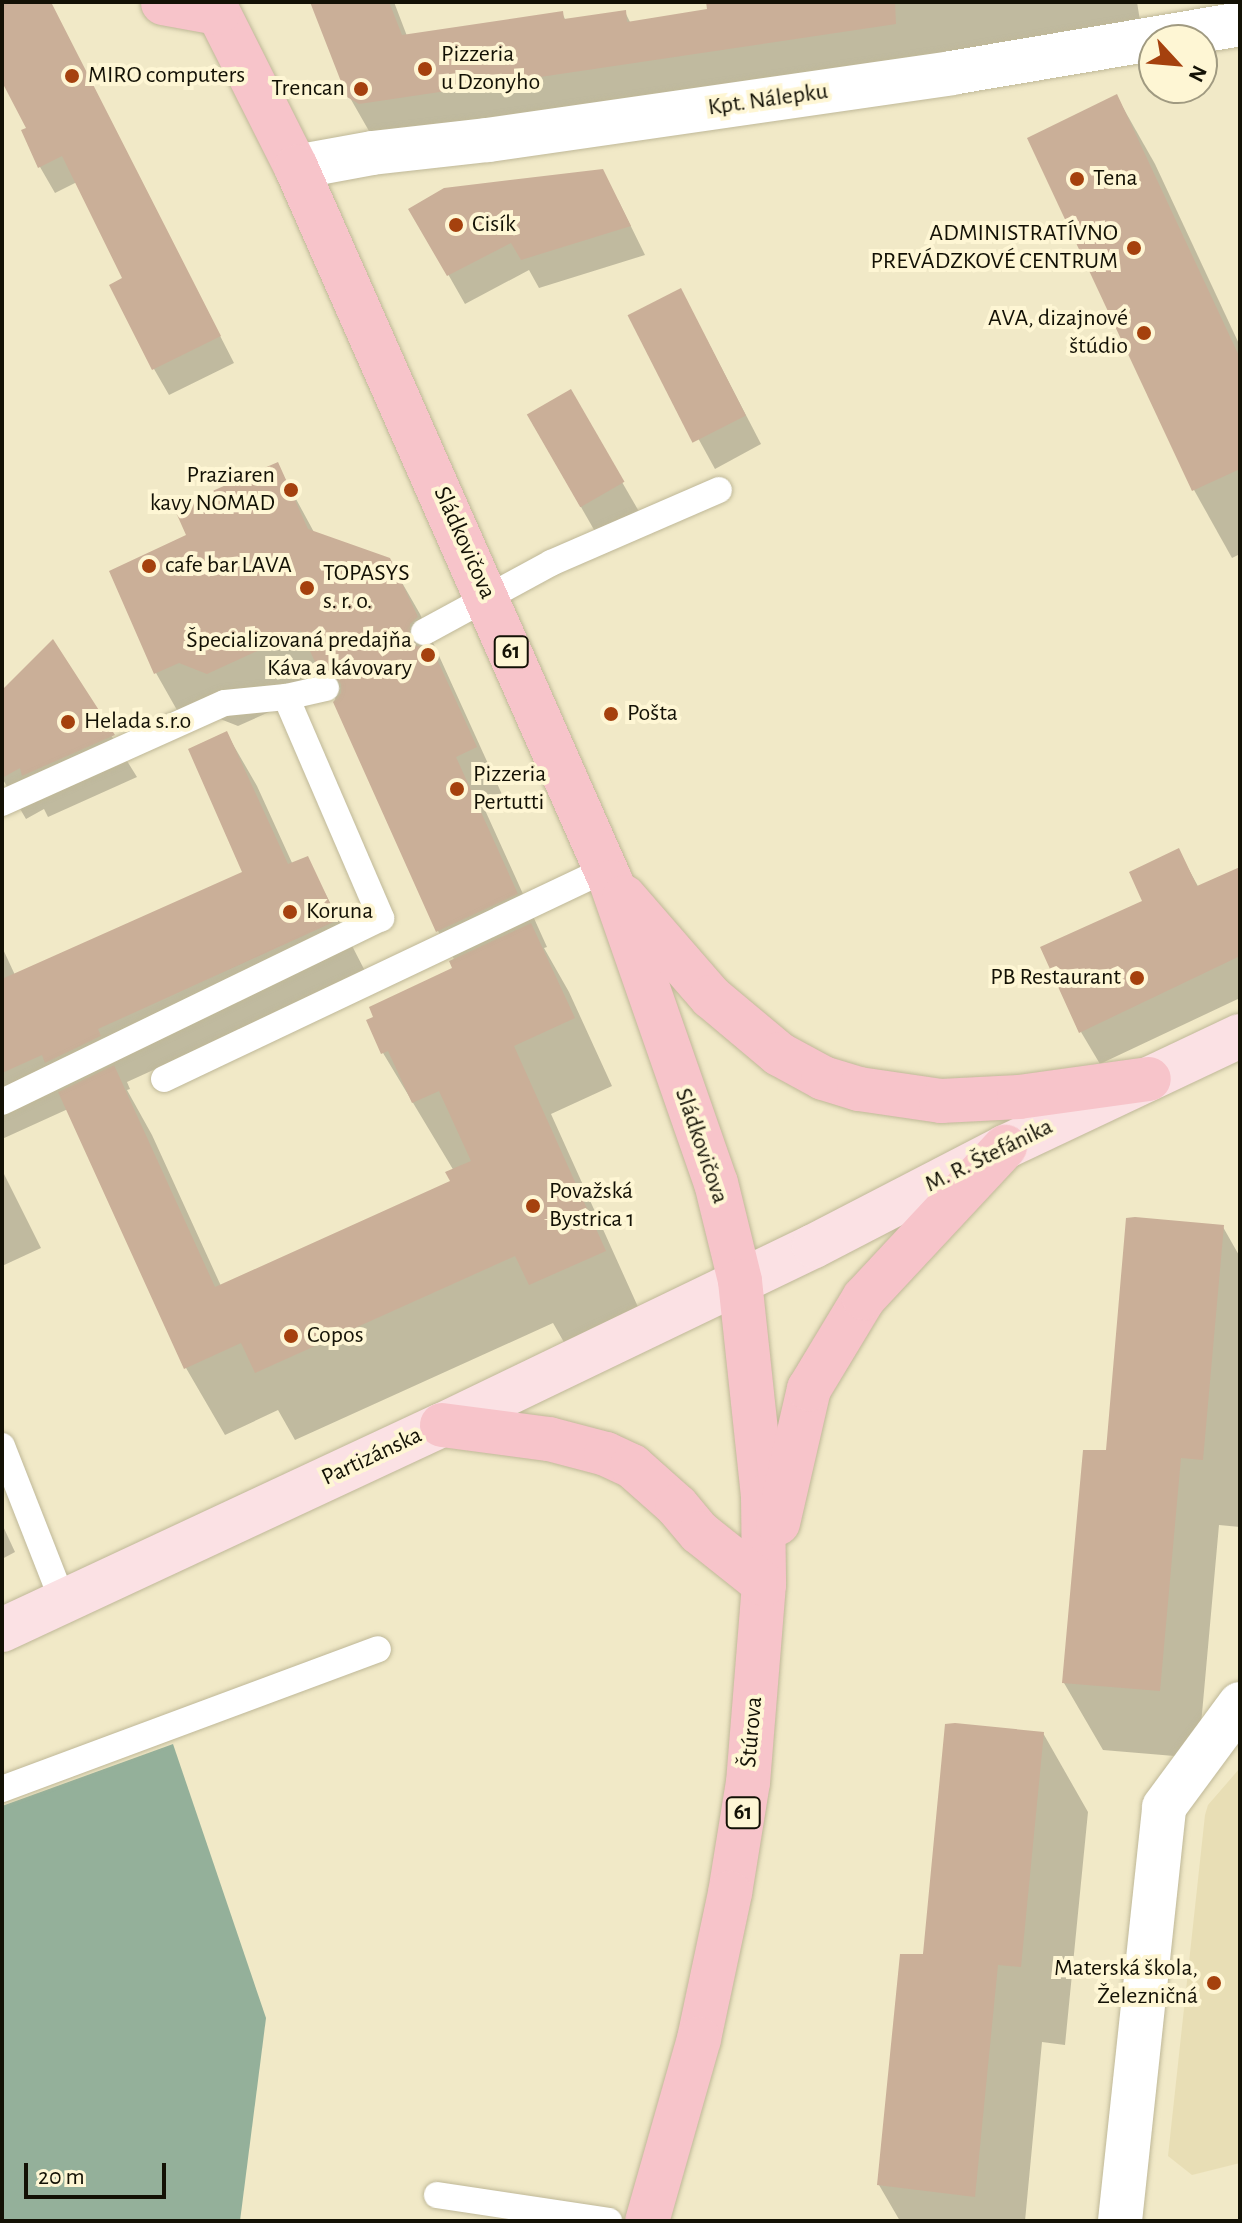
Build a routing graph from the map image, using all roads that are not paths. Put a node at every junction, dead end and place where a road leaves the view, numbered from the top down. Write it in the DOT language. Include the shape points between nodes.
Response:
graph roads {
  1 [pos="162,3"];
  2 [pos="216,7"];
  3 [pos="1240,24"];
  4 [pos="296,167"];
  5 [pos="719,490"];
  6 [pos="487,597"];
  7 [pos="424,632"];
  8 [pos="326,688"];
  9 [pos="286,697"];
  10 [pos="2,803"];
  11 [pos="608,876"];
  12 [pos="1240,1036"];
  13 [pos="164,1079"];
  14 [pos="1149,1079"];
  15 [pos="2,1102"];
  16 [pos="1005,1147"];
  17 [pos="740,1281"];
  18 [pos="442,1425"];
  19 [pos="2,1446"];
  20 [pos="764,1584"];
  21 [pos="63,1602"];
  22 [pos="2,1630"];
  23 [pos="378,1649"];
  24 [pos="1240,1704"];
  25 [pos="2,1789"];
  26 [pos="437,2195"];
  27 [pos="609,2221"];
  28 [pos="647,2221"];
  29 [pos="1120,2221"];
  1 -- 2 [label="main road"];
  2 -- 4 [label="main road, Sládkovičova / 61"];
  3 -- 4 [label="street, Kpt. Nálepku" via="951,73"];
  4 -- 6 [label="main road, Sládkovičova / 61"];
  5 -- 6 [label="lane" via="551,563"];
  6 -- 7 [label="lane"];
  6 -- 11 [label="main road, Sládkovičova / 61"];
  8 -- 9 [label="lane"];
  9 -- 10 [label="lane" via="225,703"];
  9 -- 15 [label="lane" via="381,918"];
  11 -- 13 [label="lane"];
  11 -- 14 [label="main road" via="711,997 779,1054 823,1078 941,1101 1019,1097"];
  11 -- 17 [label="main road, Sládkovičova / 61" via="716,1183"];
  12 -- 14 [label="main road, M. R. Štefánika"];
  14 -- 16 [label="main road, M. R. Štefánika"];
  16 -- 17 [label="main road, M. R. Štefánika"];
  16 -- 20 [label="main road" via="864,1298 809,1389"];
  17 -- 18 [label="main road, Partizánska"];
  17 -- 20 [label="main road, Štúrova / 61" via="759,1438"];
  18 -- 20 [label="main road" via="549,1439 632,1466 700,1533"];
  18 -- 21 [label="main road, Partizánska"];
  19 -- 21 [label="lane"];
  20 -- 28 [label="main road, Štúrova / 61" via="748,1782 730,1893 699,2039"];
  21 -- 22 [label="main road, Partizánska"];
  23 -- 25 [label="lane"];
  24 -- 29 [label="street" via="1164,1807"];
  26 -- 27 [label="lane"];
}
